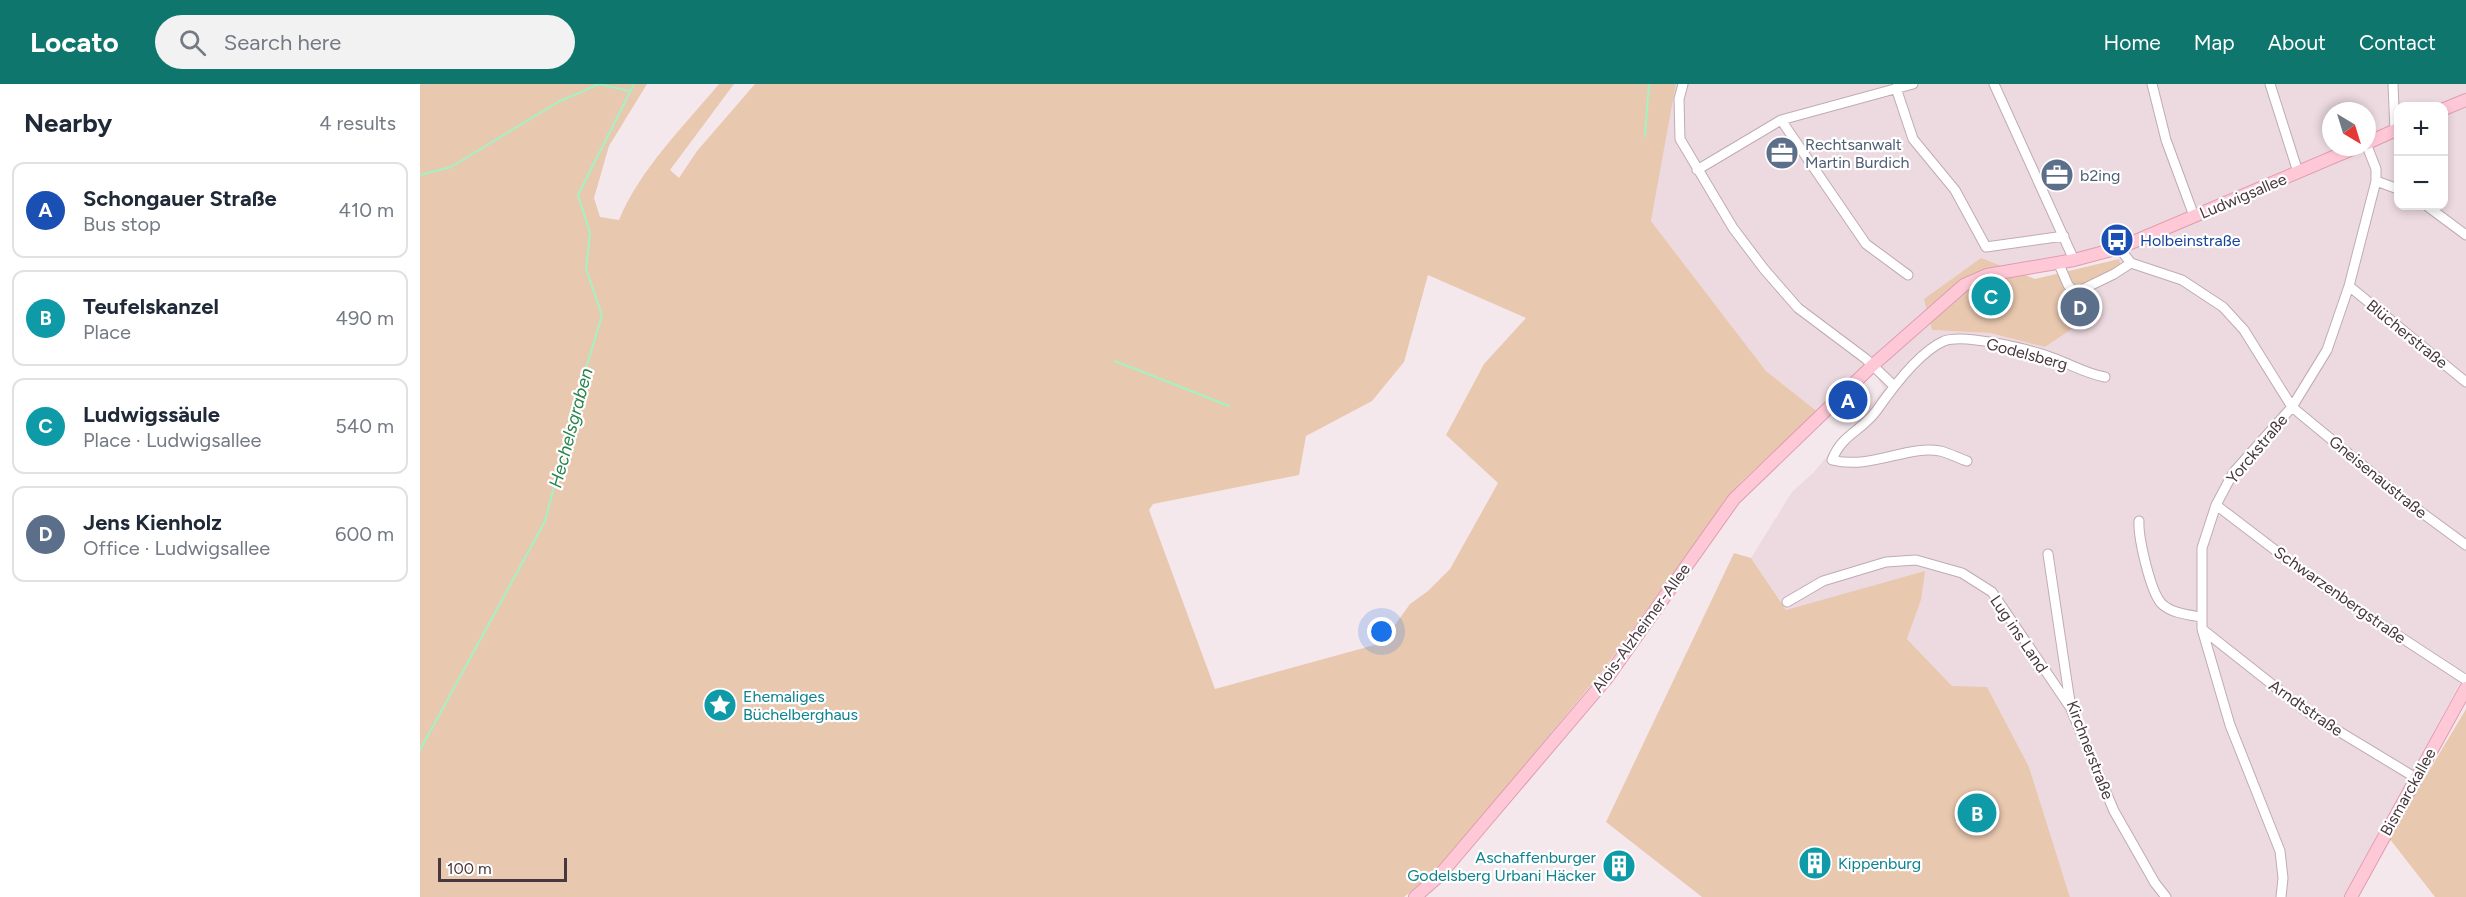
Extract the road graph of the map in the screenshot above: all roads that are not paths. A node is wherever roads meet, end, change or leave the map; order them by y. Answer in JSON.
{"nodes":[{"id":1,"x":1683,"y":84,"type":"edge"},
{"id":2,"x":1913,"y":84,"type":"edge"},
{"id":3,"x":1994,"y":84,"type":"edge"},
{"id":4,"x":2152,"y":84,"type":"edge"},
{"id":5,"x":2270,"y":84,"type":"edge"},
{"id":6,"x":2393,"y":84,"type":"edge"},
{"id":7,"x":1896,"y":88,"type":"junction"},
{"id":8,"x":2466,"y":100,"type":"edge"},
{"id":9,"x":2395,"y":102,"type":"edge"},
{"id":10,"x":2448,"y":107,"type":"edge"},
{"id":11,"x":1781,"y":120,"type":"junction"},
{"id":12,"x":2394,"y":131,"type":"edge"},
{"id":13,"x":2376,"y":140,"type":"edge"},
{"id":14,"x":2336,"y":156,"type":"edge"},
{"id":15,"x":2371,"y":156,"type":"edge"},
{"id":16,"x":1697,"y":170,"type":"junction"},
{"id":17,"x":2298,"y":172,"type":"junction"},
{"id":18,"x":2376,"y":181,"type":"junction"},
{"id":19,"x":2394,"y":188,"type":"edge"},
{"id":20,"x":2432,"y":210,"type":"edge"},
{"id":21,"x":2194,"y":216,"type":"junction"},
{"id":22,"x":2466,"y":235,"type":"edge"},
{"id":23,"x":2064,"y":236,"type":"junction"},
{"id":24,"x":2119,"y":248,"type":"junction"},
{"id":25,"x":2074,"y":260,"type":"junction"},
{"id":26,"x":2058,"y":262,"type":"junction"},
{"id":27,"x":2131,"y":263,"type":"junction"},
{"id":28,"x":1908,"y":275,"type":"dead end"},
{"id":29,"x":2349,"y":286,"type":"junction"},
{"id":30,"x":1874,"y":365,"type":"junction"},
{"id":31,"x":2105,"y":377,"type":"dead end"},
{"id":32,"x":2466,"y":382,"type":"edge"},
{"id":33,"x":1894,"y":386,"type":"junction"},
{"id":34,"x":2292,"y":408,"type":"junction"},
{"id":35,"x":1967,"y":460,"type":"dead end"},
{"id":36,"x":2216,"y":506,"type":"junction"},
{"id":37,"x":2139,"y":520,"type":"dead end"},
{"id":38,"x":2466,"y":544,"type":"edge"},
{"id":39,"x":2048,"y":554,"type":"dead end"},
{"id":40,"x":1787,"y":602,"type":"dead end"},
{"id":41,"x":2201,"y":616,"type":"junction"},
{"id":42,"x":2202,"y":629,"type":"junction"},
{"id":43,"x":2466,"y":680,"type":"edge"},
{"id":44,"x":2466,"y":688,"type":"edge"},
{"id":45,"x":2071,"y":709,"type":"junction"},
{"id":46,"x":2416,"y":778,"type":"junction"},
{"id":47,"x":1415,"y":897,"type":"edge"},
{"id":48,"x":2166,"y":897,"type":"edge"},
{"id":49,"x":2281,"y":897,"type":"edge"},
{"id":50,"x":2351,"y":897,"type":"edge"}],
"edges":[{"from":1,"to":16,"type":"street"},
{"from":2,"to":7,"type":"street"},
{"from":3,"to":23,"type":"street"},
{"from":4,"to":21,"type":"street"},
{"from":5,"to":17,"type":"street"},
{"from":6,"to":9,"type":"street"},
{"from":7,"to":11,"type":"street"},
{"from":7,"to":23,"type":"street"},
{"from":8,"to":10,"type":"street"},
{"from":11,"to":16,"type":"street"},
{"from":11,"to":28,"type":"street"},
{"from":12,"to":13,"type":"street"},
{"from":14,"to":17,"type":"street","name":"Ludwigsallee"},
{"from":15,"to":18,"type":"street","name":"Yorckstraße"},
{"from":16,"to":30,"type":"street"},
{"from":17,"to":21,"type":"street","name":"Ludwigsallee"},
{"from":18,"to":19,"type":"street"},
{"from":18,"to":29,"type":"street","name":"Yorckstraße"},
{"from":20,"to":22,"type":"street"},
{"from":21,"to":24,"type":"street","name":"Ludwigsallee"},
{"from":23,"to":25,"type":"street"},
{"from":24,"to":25,"type":"street","name":"Ludwigsallee"},
{"from":24,"to":27,"type":"street"},
{"from":25,"to":26,"type":"street","name":"Ludwigsallee"},
{"from":26,"to":27,"type":"street"},
{"from":26,"to":30,"type":"street","name":"Ludwigsallee"},
{"from":27,"to":34,"type":"street","name":"Gneisenaustraße"},
{"from":29,"to":32,"type":"street","name":"Blücherstraße"},
{"from":29,"to":34,"type":"street","name":"Yorckstraße"},
{"from":30,"to":33,"type":"street"},
{"from":30,"to":47,"type":"street","name":"Alois-Alzheimer-Allee"},
{"from":31,"to":33,"type":"street","name":"Godelsberg"},
{"from":33,"to":35,"type":"street","name":"Godelsberg"},
{"from":34,"to":36,"type":"street","name":"Yorckstraße"},
{"from":34,"to":38,"type":"street","name":"Gneisenaustraße"},
{"from":36,"to":41,"type":"street","name":"Yorckstraße"},
{"from":36,"to":43,"type":"street","name":"Schwarzenbergstraße"},
{"from":37,"to":41,"type":"street"},
{"from":39,"to":45,"type":"street","name":"Kirchnerstraße"},
{"from":40,"to":45,"type":"street","name":"Lug ins Land"},
{"from":41,"to":42,"type":"street","name":"Yorckstraße"},
{"from":42,"to":46,"type":"street","name":"Arndtstraße"},
{"from":42,"to":49,"type":"street","name":"Yorckstraße"},
{"from":44,"to":46,"type":"street","name":"Bismarckallee"},
{"from":45,"to":48,"type":"street","name":"Kirchnerstraße"},
{"from":46,"to":50,"type":"street","name":"Bismarckallee"}]}
